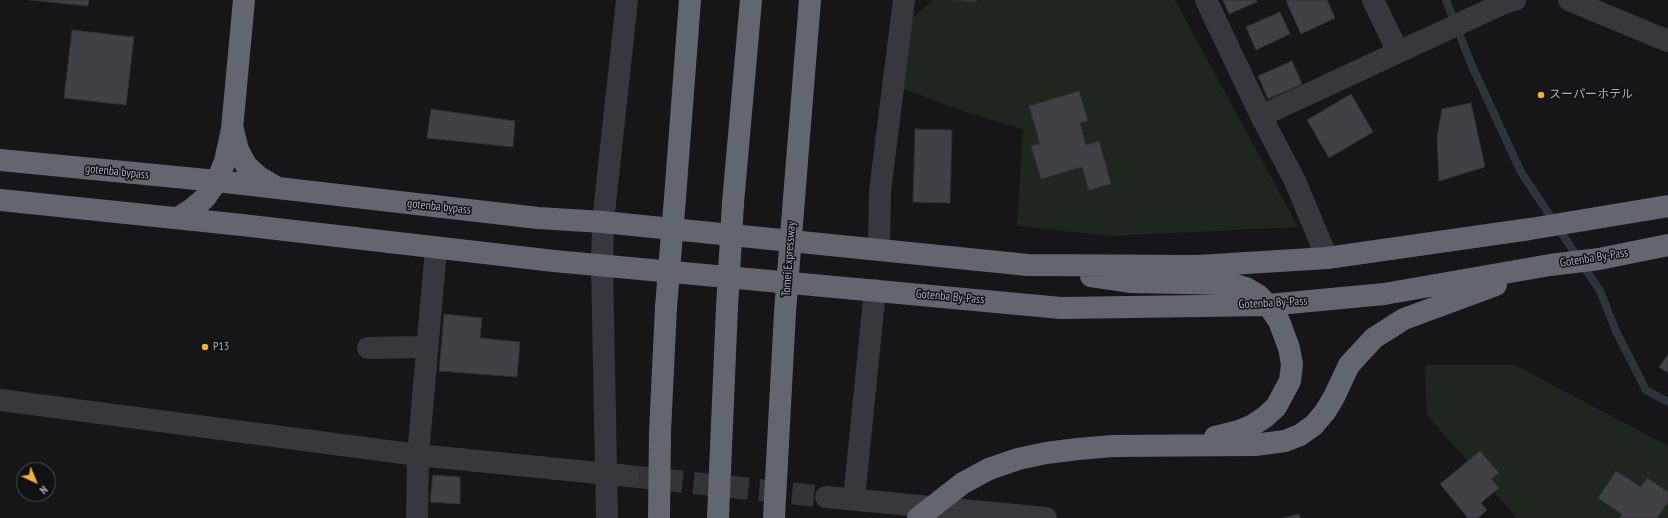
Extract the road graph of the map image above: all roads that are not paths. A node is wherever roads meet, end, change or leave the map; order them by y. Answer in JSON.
{"nodes":[{"id":1,"x":244,"y":0,"type":"edge"},
{"id":2,"x":628,"y":0,"type":"edge"},
{"id":3,"x":690,"y":0,"type":"edge"},
{"id":4,"x":751,"y":0,"type":"edge"},
{"id":5,"x":818,"y":0,"type":"edge"},
{"id":6,"x":904,"y":0,"type":"edge"},
{"id":7,"x":1206,"y":0,"type":"edge"},
{"id":8,"x":1373,"y":0,"type":"edge"},
{"id":9,"x":1515,"y":0,"type":"edge"},
{"id":10,"x":1569,"y":0,"type":"edge"},
{"id":11,"x":809,"y":9,"type":"edge"},
{"id":12,"x":1668,"y":40,"type":"edge"},
{"id":13,"x":1398,"y":52,"type":"junction"},
{"id":14,"x":1261,"y":116,"type":"junction"},
{"id":15,"x":232,"y":129,"type":"junction"},
{"id":16,"x":0,"y":160,"type":"edge"},
{"id":17,"x":217,"y":181,"type":"junction"},
{"id":18,"x":278,"y":189,"type":"junction"},
{"id":19,"x":0,"y":200,"type":"edge"},
{"id":20,"x":1668,"y":206,"type":"edge"},
{"id":21,"x":178,"y":218,"type":"junction"},
{"id":22,"x":603,"y":222,"type":"junction"},
{"id":23,"x":1668,"y":245,"type":"edge"},
{"id":24,"x":436,"y":249,"type":"junction"},
{"id":25,"x":879,"y":249,"type":"junction"},
{"id":26,"x":1327,"y":258,"type":"junction"},
{"id":27,"x":602,"y":264,"type":"junction"},
{"id":28,"x":1028,"y":264,"type":"junction"},
{"id":29,"x":1550,"y":265,"type":"junction"},
{"id":30,"x":875,"y":290,"type":"junction"},
{"id":31,"x":1268,"y":305,"type":"junction"},
{"id":32,"x":427,"y":347,"type":"junction"},
{"id":33,"x":368,"y":348,"type":"dead end"},
{"id":34,"x":0,"y":400,"type":"edge"},
{"id":35,"x":1158,"y":446,"type":"junction"},
{"id":36,"x":418,"y":455,"type":"junction"},
{"id":37,"x":606,"y":474,"type":"junction"},
{"id":38,"x":628,"y":476,"type":"tunnel mouth"},
{"id":39,"x":826,"y":497,"type":"tunnel mouth"},
{"id":40,"x":854,"y":498,"type":"junction"},
{"id":41,"x":417,"y":518,"type":"edge"},
{"id":42,"x":607,"y":518,"type":"edge"},
{"id":43,"x":659,"y":518,"type":"edge"},
{"id":44,"x":718,"y":518,"type":"edge"},
{"id":45,"x":774,"y":518,"type":"edge"},
{"id":46,"x":918,"y":518,"type":"edge"},
{"id":47,"x":1046,"y":518,"type":"edge"}],
"edges":[{"from":1,"to":15,"type":"highway"},
{"from":2,"to":22,"type":"street"},
{"from":3,"to":43,"type":"highway","bridge":true},
{"from":4,"to":44,"type":"highway","bridge":true},
{"from":5,"to":11,"type":"highway"},
{"from":6,"to":25,"type":"street"},
{"from":7,"to":14,"type":"street"},
{"from":8,"to":13,"type":"street"},
{"from":9,"to":13,"type":"street"},
{"from":10,"to":12,"type":"street"},
{"from":11,"to":45,"type":"highway","name":"Tomei Expressway","bridge":true},
{"from":13,"to":14,"type":"street"},
{"from":14,"to":26,"type":"street"},
{"from":15,"to":17,"type":"highway"},
{"from":15,"to":18,"type":"highway"},
{"from":16,"to":17,"type":"highway","name":"gotenba bypass"},
{"from":17,"to":18,"type":"highway","name":"gotenba bypass"},
{"from":17,"to":21,"type":"highway"},
{"from":18,"to":22,"type":"highway","name":"gotenba bypass"},
{"from":19,"to":21,"type":"highway"},
{"from":20,"to":26,"type":"highway"},
{"from":21,"to":24,"type":"highway"},
{"from":22,"to":25,"type":"highway","name":"gotenba bypass"},
{"from":22,"to":27,"type":"street"},
{"from":23,"to":29,"type":"highway","name":"Gotenba By-Pass"},
{"from":24,"to":27,"type":"highway"},
{"from":24,"to":32,"type":"street"},
{"from":25,"to":28,"type":"highway"},
{"from":26,"to":28,"type":"highway"},
{"from":27,"to":30,"type":"highway"},
{"from":27,"to":37,"type":"street"},
{"from":28,"to":31,"type":"highway"},
{"from":29,"to":31,"type":"highway","name":"Gotenba By-Pass"},
{"from":29,"to":35,"type":"highway"},
{"from":30,"to":31,"type":"highway","name":"Gotenba By-Pass"},
{"from":30,"to":40,"type":"street"},
{"from":31,"to":35,"type":"highway"},
{"from":32,"to":33,"type":"street"},
{"from":32,"to":36,"type":"street"},
{"from":34,"to":36,"type":"street"},
{"from":35,"to":46,"type":"highway","bridge":true},
{"from":36,"to":37,"type":"street"},
{"from":36,"to":41,"type":"street"},
{"from":37,"to":38,"type":"street"},
{"from":37,"to":42,"type":"street"},
{"from":39,"to":40,"type":"street"},
{"from":40,"to":47,"type":"street"}]}
